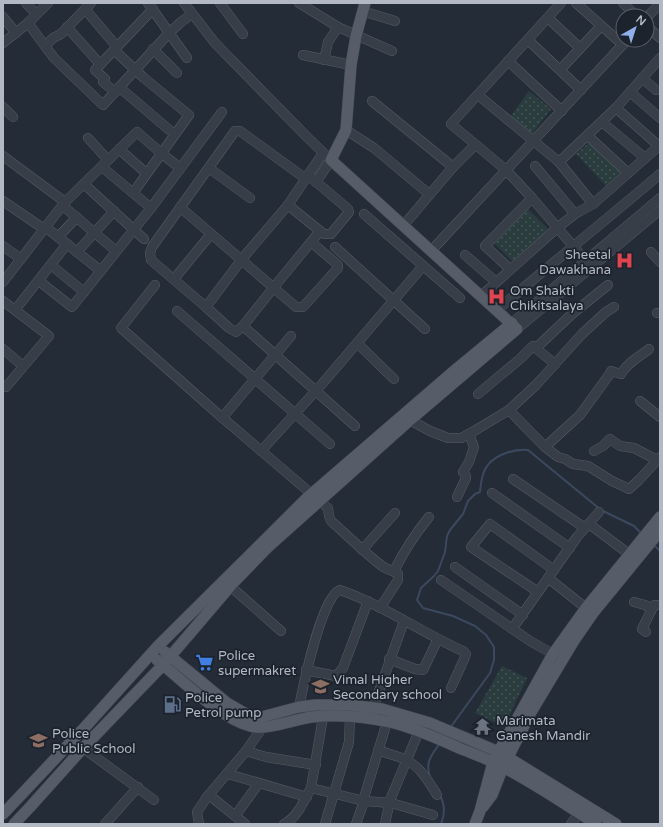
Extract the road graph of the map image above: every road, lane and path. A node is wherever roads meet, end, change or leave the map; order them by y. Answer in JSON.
{"nodes":[{"id":1,"x":26,"y":3,"type":"edge"},
{"id":2,"x":48,"y":3,"type":"edge"},
{"id":3,"x":184,"y":3,"type":"edge"},
{"id":4,"x":232,"y":3,"type":"edge"},
{"id":5,"x":299,"y":3,"type":"edge"},
{"id":6,"x":561,"y":3,"type":"edge"},
{"id":7,"x":576,"y":3,"type":"edge"},
{"id":8,"x":88,"y":6,"type":"edge"},
{"id":9,"x":150,"y":6,"type":"edge"},
{"id":10,"x":222,"y":6,"type":"edge"},
{"id":11,"x":362,"y":6,"type":"edge"},
{"id":12,"x":36,"y":14,"type":"junction"},
{"id":13,"x":192,"y":14,"type":"junction"},
{"id":14,"x":3,"y":17,"type":"edge"},
{"id":15,"x":548,"y":18,"type":"junction"},
{"id":16,"x":395,"y":21,"type":"dead end"},
{"id":17,"x":28,"y":23,"type":"junction"},
{"id":18,"x":601,"y":26,"type":"junction"},
{"id":19,"x":67,"y":27,"type":"junction"},
{"id":20,"x":338,"y":27,"type":"junction"},
{"id":21,"x":16,"y":32,"type":"junction"},
{"id":22,"x":169,"y":33,"type":"junction"},
{"id":23,"x":242,"y":34,"type":"dead end"},
{"id":24,"x":615,"y":35,"type":"edge"},
{"id":25,"x":356,"y":36,"type":"junction"},
{"id":26,"x":528,"y":40,"type":"junction"},
{"id":27,"x":3,"y":43,"type":"edge"},
{"id":28,"x":45,"y":46,"type":"junction"},
{"id":29,"x":580,"y":48,"type":"junction"},
{"id":30,"x":620,"y":48,"type":"edge"},
{"id":31,"x":116,"y":49,"type":"junction"},
{"id":32,"x":153,"y":49,"type":"junction"},
{"id":33,"x":392,"y":51,"type":"dead end"},
{"id":34,"x":303,"y":55,"type":"dead end"},
{"id":35,"x":187,"y":58,"type":"dead end"},
{"id":36,"x":660,"y":58,"type":"edge"},
{"id":37,"x":324,"y":60,"type":"junction"},
{"id":38,"x":508,"y":61,"type":"junction"},
{"id":39,"x":100,"y":64,"type":"junction"},
{"id":40,"x":351,"y":64,"type":"junction"},
{"id":41,"x":135,"y":69,"type":"junction"},
{"id":42,"x":560,"y":70,"type":"junction"},
{"id":43,"x":177,"y":73,"type":"dead end"},
{"id":44,"x":642,"y":78,"type":"junction"},
{"id":45,"x":117,"y":89,"type":"junction"},
{"id":46,"x":581,"y":90,"type":"junction"},
{"id":47,"x":659,"y":90,"type":"edge"},
{"id":48,"x":630,"y":92,"type":"junction"},
{"id":49,"x":478,"y":94,"type":"junction"},
{"id":50,"x":372,"y":101,"type":"dead end"},
{"id":51,"x":3,"y":107,"type":"edge"},
{"id":52,"x":616,"y":108,"type":"junction"},
{"id":53,"x":562,"y":111,"type":"junction"},
{"id":54,"x":222,"y":112,"type":"dead end"},
{"id":55,"x":12,"y":117,"type":"dead end"},
{"id":56,"x":660,"y":118,"type":"edge"},
{"id":57,"x":602,"y":122,"type":"junction"},
{"id":58,"x":346,"y":130,"type":"junction"},
{"id":59,"x":174,"y":134,"type":"junction"},
{"id":60,"x":588,"y":136,"type":"junction"},
{"id":61,"x":88,"y":138,"type":"dead end"},
{"id":62,"x":533,"y":140,"type":"junction"},
{"id":63,"x":474,"y":145,"type":"junction"},
{"id":64,"x":660,"y":145,"type":"edge"},
{"id":65,"x":119,"y":149,"type":"junction"},
{"id":66,"x":161,"y":153,"type":"junction"},
{"id":67,"x":3,"y":156,"type":"edge"},
{"id":68,"x":327,"y":156,"type":"junction"},
{"id":69,"x":645,"y":158,"type":"junction"},
{"id":70,"x":559,"y":162,"type":"junction"},
{"id":71,"x":105,"y":163,"type":"junction"},
{"id":72,"x":535,"y":166,"type":"dead end"},
{"id":73,"x":454,"y":167,"type":"junction"},
{"id":74,"x":180,"y":168,"type":"junction"},
{"id":75,"x":209,"y":168,"type":"junction"},
{"id":76,"x":506,"y":170,"type":"junction"},
{"id":77,"x":146,"y":173,"type":"junction"},
{"id":78,"x":628,"y":173,"type":"junction"},
{"id":79,"x":660,"y":174,"type":"edge"},
{"id":80,"x":307,"y":177,"type":"junction"},
{"id":81,"x":316,"y":182,"type":"junction"},
{"id":82,"x":84,"y":184,"type":"junction"},
{"id":83,"x":133,"y":193,"type":"junction"},
{"id":84,"x":430,"y":194,"type":"junction"},
{"id":85,"x":250,"y":198,"type":"dead end"},
{"id":86,"x":532,"y":198,"type":"junction"},
{"id":87,"x":660,"y":198,"type":"edge"},
{"id":88,"x":3,"y":201,"type":"edge"},
{"id":89,"x":64,"y":204,"type":"junction"},
{"id":90,"x":592,"y":204,"type":"junction"},
{"id":91,"x":288,"y":205,"type":"junction"},
{"id":92,"x":180,"y":207,"type":"junction"},
{"id":93,"x":151,"y":208,"type":"junction"},
{"id":94,"x":114,"y":211,"type":"junction"},
{"id":95,"x":657,"y":212,"type":"edge"},
{"id":96,"x":364,"y":214,"type":"dead end"},
{"id":97,"x":575,"y":214,"type":"junction"},
{"id":98,"x":77,"y":217,"type":"junction"},
{"id":99,"x":660,"y":223,"type":"edge"},
{"id":100,"x":403,"y":226,"type":"junction"},
{"id":101,"x":134,"y":228,"type":"junction"},
{"id":102,"x":557,"y":228,"type":"junction"},
{"id":103,"x":44,"y":229,"type":"junction"},
{"id":104,"x":320,"y":231,"type":"junction"},
{"id":105,"x":95,"y":233,"type":"junction"},
{"id":106,"x":212,"y":234,"type":"junction"},
{"id":107,"x":58,"y":237,"type":"junction"},
{"id":108,"x":144,"y":239,"type":"dead end"},
{"id":109,"x":616,"y":241,"type":"junction"},
{"id":110,"x":311,"y":242,"type":"junction"},
{"id":111,"x":67,"y":244,"type":"junction"},
{"id":112,"x":3,"y":246,"type":"edge"},
{"id":113,"x":573,"y":246,"type":"junction"},
{"id":114,"x":335,"y":247,"type":"dead end"},
{"id":115,"x":116,"y":251,"type":"junction"},
{"id":116,"x":431,"y":251,"type":"junction"},
{"id":117,"x":77,"y":252,"type":"junction"},
{"id":118,"x":651,"y":252,"type":"dead end"},
{"id":119,"x":465,"y":255,"type":"dead end"},
{"id":120,"x":21,"y":259,"type":"junction"},
{"id":121,"x":242,"y":260,"type":"junction"},
{"id":122,"x":660,"y":262,"type":"edge"},
{"id":123,"x":588,"y":263,"type":"junction"},
{"id":124,"x":51,"y":265,"type":"junction"},
{"id":125,"x":423,"y":266,"type":"junction"},
{"id":126,"x":510,"y":269,"type":"junction"},
{"id":127,"x":101,"y":271,"type":"junction"},
{"id":128,"x":174,"y":279,"type":"junction"},
{"id":129,"x":39,"y":281,"type":"junction"},
{"id":130,"x":3,"y":282,"type":"edge"},
{"id":131,"x":496,"y":282,"type":"junction"},
{"id":132,"x":155,"y":285,"type":"dead end"},
{"id":133,"x":608,"y":285,"type":"dead end"},
{"id":134,"x":274,"y":287,"type":"junction"},
{"id":135,"x":84,"y":292,"type":"junction"},
{"id":136,"x":481,"y":296,"type":"junction"},
{"id":137,"x":460,"y":298,"type":"dead end"},
{"id":138,"x":394,"y":300,"type":"junction"},
{"id":139,"x":3,"y":301,"type":"edge"},
{"id":140,"x":206,"y":307,"type":"junction"},
{"id":141,"x":614,"y":307,"type":"dead end"},
{"id":142,"x":15,"y":310,"type":"junction"},
{"id":143,"x":497,"y":310,"type":"junction"},
{"id":144,"x":177,"y":311,"type":"dead end"},
{"id":145,"x":243,"y":326,"type":"junction"},
{"id":146,"x":514,"y":326,"type":"junction"},
{"id":147,"x":426,"y":329,"type":"dead end"},
{"id":148,"x":291,"y":336,"type":"dead end"},
{"id":149,"x":357,"y":343,"type":"junction"},
{"id":150,"x":536,"y":348,"type":"junction"},
{"id":151,"x":3,"y":349,"type":"edge"},
{"id":152,"x":649,"y":349,"type":"dead end"},
{"id":153,"x":275,"y":354,"type":"junction"},
{"id":154,"x":555,"y":364,"type":"junction"},
{"id":155,"x":23,"y":366,"type":"junction"},
{"id":156,"x":254,"y":378,"type":"junction"},
{"id":157,"x":394,"y":379,"type":"dead end"},
{"id":158,"x":6,"y":387,"type":"dead end"},
{"id":159,"x":316,"y":391,"type":"junction"},
{"id":160,"x":478,"y":394,"type":"dead end"},
{"id":161,"x":640,"y":400,"type":"dead end"},
{"id":162,"x":509,"y":410,"type":"junction"},
{"id":163,"x":295,"y":414,"type":"junction"},
{"id":164,"x":407,"y":417,"type":"junction"},
{"id":165,"x":660,"y":417,"type":"edge"},
{"id":166,"x":222,"y":418,"type":"junction"},
{"id":167,"x":355,"y":426,"type":"dead end"},
{"id":168,"x":469,"y":434,"type":"junction"},
{"id":169,"x":330,"y":444,"type":"dead end"},
{"id":170,"x":545,"y":447,"type":"junction"},
{"id":171,"x":261,"y":451,"type":"junction"},
{"id":172,"x":594,"y":451,"type":"dead end"},
{"id":173,"x":659,"y":458,"type":"edge"},
{"id":174,"x":513,"y":479,"type":"dead end"},
{"id":175,"x":492,"y":493,"type":"dead end"},
{"id":176,"x":316,"y":497,"type":"junction"},
{"id":177,"x":458,"y":497,"type":"dead end"},
{"id":178,"x":599,"y":512,"type":"dead end"},
{"id":179,"x":395,"y":513,"type":"dead end"},
{"id":180,"x":429,"y":517,"type":"dead end"},
{"id":181,"x":658,"y":524,"type":"edge"},
{"id":182,"x":587,"y":526,"type":"junction"},
{"id":183,"x":642,"y":544,"type":"junction"},
{"id":184,"x":570,"y":548,"type":"junction"},
{"id":185,"x":362,"y":550,"type":"junction"},
{"id":186,"x":629,"y":554,"type":"junction"},
{"id":187,"x":456,"y":567,"type":"dead end"},
{"id":188,"x":394,"y":571,"type":"junction"},
{"id":189,"x":551,"y":574,"type":"junction"},
{"id":190,"x":441,"y":580,"type":"dead end"},
{"id":191,"x":230,"y":586,"type":"junction"},
{"id":192,"x":538,"y":592,"type":"junction"},
{"id":193,"x":368,"y":601,"type":"junction"},
{"id":194,"x":634,"y":602,"type":"dead end"},
{"id":195,"x":660,"y":605,"type":"edge"},
{"id":196,"x":380,"y":608,"type":"junction"},
{"id":197,"x":586,"y":608,"type":"junction"},
{"id":198,"x":651,"y":609,"type":"junction"},
{"id":199,"x":522,"y":615,"type":"junction"},
{"id":200,"x":404,"y":621,"type":"junction"},
{"id":201,"x":512,"y":629,"type":"junction"},
{"id":202,"x":281,"y":631,"type":"dead end"},
{"id":203,"x":646,"y":632,"type":"dead end"},
{"id":204,"x":438,"y":640,"type":"junction"},
{"id":205,"x":158,"y":646,"type":"junction"},
{"id":206,"x":553,"y":654,"type":"junction"},
{"id":207,"x":151,"y":655,"type":"junction"},
{"id":208,"x":389,"y":659,"type":"junction"},
{"id":209,"x":166,"y":661,"type":"junction"},
{"id":210,"x":306,"y":670,"type":"junction"},
{"id":211,"x":451,"y":688,"type":"dead end"},
{"id":212,"x":299,"y":707,"type":"junction"},
{"id":213,"x":373,"y":708,"type":"junction"},
{"id":214,"x":323,"y":716,"type":"junction"},
{"id":215,"x":350,"y":717,"type":"junction"},
{"id":216,"x":387,"y":722,"type":"junction"},
{"id":217,"x":262,"y":728,"type":"junction"},
{"id":218,"x":419,"y":731,"type":"junction"},
{"id":219,"x":442,"y":734,"type":"junction"},
{"id":220,"x":83,"y":748,"type":"junction"},
{"id":221,"x":378,"y":750,"type":"junction"},
{"id":222,"x":246,"y":751,"type":"junction"},
{"id":223,"x":496,"y":757,"type":"junction"},
{"id":224,"x":408,"y":761,"type":"junction"},
{"id":225,"x":506,"y":762,"type":"junction"},
{"id":226,"x":316,"y":765,"type":"junction"},
{"id":227,"x":228,"y":774,"type":"junction"},
{"id":228,"x":259,"y":783,"type":"junction"},
{"id":229,"x":138,"y":787,"type":"junction"},
{"id":230,"x":311,"y":788,"type":"junction"},
{"id":231,"x":334,"y":793,"type":"junction"},
{"id":232,"x":209,"y":794,"type":"junction"},
{"id":233,"x":437,"y":795,"type":"dead end"},
{"id":234,"x":307,"y":798,"type":"junction"},
{"id":235,"x":154,"y":800,"type":"dead end"},
{"id":236,"x":364,"y":801,"type":"junction"},
{"id":237,"x":391,"y":803,"type":"junction"},
{"id":238,"x":480,"y":811,"type":"junction"},
{"id":239,"x":3,"y":814,"type":"edge"},
{"id":240,"x":579,"y":814,"type":"junction"},
{"id":241,"x":433,"y":815,"type":"dead end"},
{"id":242,"x":235,"y":816,"type":"junction"},
{"id":243,"x":110,"y":822,"type":"edge"},
{"id":244,"x":14,"y":824,"type":"edge"},
{"id":245,"x":199,"y":824,"type":"edge"},
{"id":246,"x":245,"y":824,"type":"edge"},
{"id":247,"x":284,"y":824,"type":"edge"},
{"id":248,"x":325,"y":824,"type":"edge"},
{"id":249,"x":356,"y":824,"type":"edge"},
{"id":250,"x":384,"y":824,"type":"edge"},
{"id":251,"x":475,"y":824,"type":"edge"},
{"id":252,"x":571,"y":824,"type":"edge"},
{"id":253,"x":596,"y":824,"type":"edge"},
{"id":254,"x":616,"y":824,"type":"edge"}],
"edges":[{"from":1,"to":12,"type":"street"},
{"from":2,"to":12,"type":"street"},
{"from":3,"to":13,"type":"street"},
{"from":4,"to":10,"type":"street"},
{"from":5,"to":20,"type":"street"},
{"from":6,"to":15,"type":"street"},
{"from":7,"to":18,"type":"street"},
{"from":8,"to":19,"type":"street"},
{"from":8,"to":31,"type":"street"},
{"from":9,"to":22,"type":"street"},
{"from":9,"to":31,"type":"street"},
{"from":10,"to":23,"type":"street"},
{"from":11,"to":16,"type":"street"},
{"from":11,"to":25,"type":"main road"},
{"from":12,"to":17,"type":"street"},
{"from":13,"to":22,"type":"street"},
{"from":13,"to":68,"type":"street"},
{"from":14,"to":21,"type":"street"},
{"from":15,"to":26,"type":"street"},
{"from":15,"to":29,"type":"street"},
{"from":17,"to":21,"type":"street"},
{"from":17,"to":28,"type":"street"},
{"from":18,"to":24,"type":"street"},
{"from":18,"to":29,"type":"street"},
{"from":19,"to":28,"type":"street"},
{"from":19,"to":39,"type":"street"},
{"from":20,"to":25,"type":"street"},
{"from":20,"to":37,"type":"street"},
{"from":21,"to":27,"type":"street"},
{"from":22,"to":32,"type":"street"},
{"from":22,"to":35,"type":"street"},
{"from":25,"to":33,"type":"street"},
{"from":25,"to":40,"type":"main road"},
{"from":26,"to":38,"type":"street"},
{"from":26,"to":42,"type":"street"},
{"from":28,"to":45,"type":"street"},
{"from":29,"to":42,"type":"street"},
{"from":30,"to":46,"type":"street"},
{"from":31,"to":39,"type":"street"},
{"from":31,"to":41,"type":"street"},
{"from":32,"to":41,"type":"street"},
{"from":32,"to":43,"type":"street"},
{"from":34,"to":37,"type":"street"},
{"from":36,"to":44,"type":"street"},
{"from":37,"to":40,"type":"street"},
{"from":38,"to":49,"type":"street"},
{"from":38,"to":53,"type":"street"},
{"from":39,"to":45,"type":"street"},
{"from":40,"to":58,"type":"main road"},
{"from":41,"to":45,"type":"street"},
{"from":41,"to":59,"type":"street"},
{"from":42,"to":46,"type":"street"},
{"from":44,"to":47,"type":"street"},
{"from":44,"to":48,"type":"street"},
{"from":45,"to":59,"type":"street"},
{"from":46,"to":53,"type":"street"},
{"from":48,"to":52,"type":"street"},
{"from":48,"to":56,"type":"street"},
{"from":49,"to":62,"type":"street"},
{"from":49,"to":63,"type":"street"},
{"from":50,"to":73,"type":"street"},
{"from":51,"to":55,"type":"street"},
{"from":52,"to":57,"type":"street"},
{"from":52,"to":64,"type":"street"},
{"from":53,"to":62,"type":"street"},
{"from":54,"to":74,"type":"street"},
{"from":57,"to":60,"type":"street"},
{"from":57,"to":69,"type":"street"},
{"from":58,"to":68,"type":"main road"},
{"from":58,"to":84,"type":"street"},
{"from":59,"to":66,"type":"street"},
{"from":60,"to":70,"type":"street"},
{"from":60,"to":78,"type":"street"},
{"from":61,"to":71,"type":"street"},
{"from":62,"to":70,"type":"street"},
{"from":62,"to":76,"type":"street"},
{"from":63,"to":73,"type":"street"},
{"from":63,"to":76,"type":"street"},
{"from":64,"to":69,"type":"street"},
{"from":65,"to":66,"type":"street"},
{"from":65,"to":71,"type":"street"},
{"from":65,"to":77,"type":"street"},
{"from":66,"to":74,"type":"street"},
{"from":66,"to":77,"type":"street"},
{"from":67,"to":89,"type":"street"},
{"from":68,"to":80,"type":"street"},
{"from":68,"to":81,"type":"street"},
{"from":68,"to":100,"type":"main road"},
{"from":69,"to":78,"type":"street"},
{"from":70,"to":90,"type":"street"},
{"from":71,"to":82,"type":"street"},
{"from":71,"to":83,"type":"street"},
{"from":72,"to":97,"type":"street"},
{"from":73,"to":84,"type":"street"},
{"from":74,"to":93,"type":"street"},
{"from":75,"to":80,"type":"street"},
{"from":75,"to":85,"type":"street"},
{"from":75,"to":92,"type":"street"},
{"from":76,"to":86,"type":"street"},
{"from":76,"to":116,"type":"street"},
{"from":77,"to":83,"type":"street"},
{"from":78,"to":90,"type":"street"},
{"from":79,"to":113,"type":"street"},
{"from":80,"to":81,"type":"street"},
{"from":80,"to":91,"type":"street"},
{"from":81,"to":104,"type":"street"},
{"from":82,"to":89,"type":"street"},
{"from":82,"to":94,"type":"street"},
{"from":83,"to":93,"type":"street"},
{"from":84,"to":100,"type":"street"},
{"from":86,"to":102,"type":"street"},
{"from":86,"to":126,"type":"street"},
{"from":87,"to":109,"type":"street"},
{"from":88,"to":103,"type":"street"},
{"from":89,"to":98,"type":"street"},
{"from":89,"to":103,"type":"street"},
{"from":90,"to":97,"type":"street"},
{"from":91,"to":104,"type":"street"},
{"from":91,"to":121,"type":"street"},
{"from":92,"to":106,"type":"street"},
{"from":92,"to":128,"type":"street"},
{"from":93,"to":101,"type":"street"},
{"from":94,"to":101,"type":"street"},
{"from":94,"to":105,"type":"street"},
{"from":95,"to":99,"type":"street"},
{"from":95,"to":109,"type":"street"},
{"from":96,"to":125,"type":"street"},
{"from":97,"to":102,"type":"street"},
{"from":98,"to":105,"type":"street"},
{"from":98,"to":107,"type":"street"},
{"from":100,"to":116,"type":"main road"},
{"from":101,"to":108,"type":"street"},
{"from":101,"to":115,"type":"street"},
{"from":102,"to":113,"type":"street"},
{"from":102,"to":126,"type":"street"},
{"from":103,"to":107,"type":"street"},
{"from":103,"to":120,"type":"street"},
{"from":104,"to":110,"type":"street"},
{"from":105,"to":115,"type":"street"},
{"from":105,"to":117,"type":"street"},
{"from":106,"to":121,"type":"street"},
{"from":106,"to":128,"type":"street"},
{"from":107,"to":111,"type":"street"},
{"from":109,"to":123,"type":"street"},
{"from":110,"to":134,"type":"street"},
{"from":110,"to":134,"type":"street"},
{"from":111,"to":117,"type":"street"},
{"from":111,"to":124,"type":"street"},
{"from":112,"to":120,"type":"street"},
{"from":113,"to":123,"type":"street"},
{"from":113,"to":143,"type":"street"},
{"from":114,"to":138,"type":"street"},
{"from":115,"to":127,"type":"street"},
{"from":116,"to":136,"type":"main road"},
{"from":117,"to":127,"type":"street"},
{"from":118,"to":122,"type":"street"},
{"from":119,"to":131,"type":"street"},
{"from":120,"to":130,"type":"street"},
{"from":121,"to":134,"type":"street"},
{"from":121,"to":140,"type":"street"},
{"from":123,"to":146,"type":"street"},
{"from":124,"to":129,"type":"street"},
{"from":124,"to":135,"type":"street"},
{"from":125,"to":137,"type":"street"},
{"from":125,"to":138,"type":"street"},
{"from":126,"to":131,"type":"street"},
{"from":127,"to":135,"type":"street"},
{"from":128,"to":140,"type":"street"},
{"from":129,"to":135,"type":"street"},
{"from":129,"to":142,"type":"street"},
{"from":131,"to":136,"type":"street"},
{"from":132,"to":166,"type":"street"},
{"from":133,"to":150,"type":"street"},
{"from":134,"to":145,"type":"street"},
{"from":136,"to":143,"type":"main road"},
{"from":138,"to":147,"type":"street"},
{"from":138,"to":149,"type":"street"},
{"from":139,"to":142,"type":"street"},
{"from":140,"to":145,"type":"street"},
{"from":141,"to":154,"type":"street"},
{"from":142,"to":155,"type":"street"},
{"from":143,"to":146,"type":"main road"},
{"from":144,"to":156,"type":"street"},
{"from":145,"to":153,"type":"street"},
{"from":146,"to":164,"type":"main road"},
{"from":148,"to":153,"type":"street"},
{"from":149,"to":157,"type":"street"},
{"from":149,"to":159,"type":"street"},
{"from":150,"to":154,"type":"street"},
{"from":150,"to":160,"type":"street"},
{"from":151,"to":155,"type":"street"},
{"from":152,"to":170,"type":"street"},
{"from":153,"to":156,"type":"street"},
{"from":153,"to":159,"type":"street"},
{"from":154,"to":162,"type":"street"},
{"from":155,"to":158,"type":"street"},
{"from":156,"to":163,"type":"street"},
{"from":156,"to":166,"type":"street"},
{"from":159,"to":163,"type":"street"},
{"from":159,"to":167,"type":"street"},
{"from":161,"to":165,"type":"street"},
{"from":162,"to":168,"type":"street"},
{"from":162,"to":170,"type":"street"},
{"from":163,"to":169,"type":"street"},
{"from":163,"to":171,"type":"street"},
{"from":164,"to":168,"type":"street"},
{"from":164,"to":176,"type":"main road"},
{"from":166,"to":171,"type":"street"},
{"from":168,"to":177,"type":"street"},
{"from":170,"to":173,"type":"street"},
{"from":171,"to":176,"type":"street"},
{"from":172,"to":173,"type":"street"},
{"from":174,"to":182,"type":"street"},
{"from":175,"to":184,"type":"street"},
{"from":176,"to":185,"type":"street"},
{"from":176,"to":191,"type":"main road"},
{"from":176,"to":205,"type":"main road"},
{"from":178,"to":182,"type":"street"},
{"from":179,"to":185,"type":"street"},
{"from":180,"to":188,"type":"street"},
{"from":181,"to":183,"type":"main road"},
{"from":182,"to":184,"type":"street"},
{"from":182,"to":186,"type":"street"},
{"from":183,"to":186,"type":"main road"},
{"from":183,"to":225,"type":"main road"},
{"from":184,"to":189,"type":"street"},
{"from":185,"to":188,"type":"street"},
{"from":186,"to":197,"type":"main road"},
{"from":187,"to":199,"type":"street"},
{"from":188,"to":196,"type":"street"},
{"from":189,"to":192,"type":"street"},
{"from":189,"to":192,"type":"street"},
{"from":189,"to":197,"type":"street"},
{"from":190,"to":201,"type":"street"},
{"from":191,"to":202,"type":"street"},
{"from":191,"to":209,"type":"main road"},
{"from":192,"to":199,"type":"street"},
{"from":193,"to":196,"type":"street"},
{"from":193,"to":210,"type":"street"},
{"from":193,"to":210,"type":"street"},
{"from":194,"to":198,"type":"street"},
{"from":195,"to":198,"type":"street"},
{"from":196,"to":200,"type":"street"},
{"from":197,"to":206,"type":"main road"},
{"from":198,"to":203,"type":"street"},
{"from":199,"to":201,"type":"street"},
{"from":200,"to":204,"type":"street"},
{"from":200,"to":208,"type":"street"},
{"from":201,"to":206,"type":"street"},
{"from":204,"to":208,"type":"street"},
{"from":204,"to":211,"type":"street"},
{"from":205,"to":207,"type":"main road"},
{"from":205,"to":209,"type":"main road"},
{"from":206,"to":223,"type":"main road"},
{"from":207,"to":209,"type":"main road"},
{"from":207,"to":239,"type":"main road"},
{"from":208,"to":213,"type":"street"},
{"from":209,"to":212,"type":"main road"},
{"from":209,"to":217,"type":"main road"},
{"from":209,"to":220,"type":"main road"},
{"from":210,"to":212,"type":"street"},
{"from":212,"to":213,"type":"main road"},
{"from":213,"to":219,"type":"main road"},
{"from":214,"to":215,"type":"main road"},
{"from":214,"to":217,"type":"main road"},
{"from":214,"to":226,"type":"street"},
{"from":215,"to":216,"type":"main road"},
{"from":215,"to":231,"type":"street"},
{"from":216,"to":218,"type":"main road"},
{"from":216,"to":221,"type":"street"},
{"from":217,"to":222,"type":"street"},
{"from":218,"to":219,"type":"main road"},
{"from":218,"to":224,"type":"street"},
{"from":219,"to":223,"type":"main road"},
{"from":220,"to":229,"type":"street"},
{"from":220,"to":244,"type":"main road"},
{"from":221,"to":224,"type":"street"},
{"from":221,"to":236,"type":"street"},
{"from":222,"to":226,"type":"street"},
{"from":222,"to":227,"type":"street"},
{"from":223,"to":225,"type":"main road"},
{"from":223,"to":238,"type":"main road"},
{"from":224,"to":233,"type":"street"},
{"from":224,"to":237,"type":"street"},
{"from":225,"to":238,"type":"main road"},
{"from":225,"to":240,"type":"main road"},
{"from":225,"to":254,"type":"main road"},
{"from":226,"to":230,"type":"street"},
{"from":227,"to":228,"type":"street"},
{"from":227,"to":232,"type":"street"},
{"from":228,"to":234,"type":"street"},
{"from":228,"to":242,"type":"street"},
{"from":229,"to":235,"type":"street"},
{"from":229,"to":243,"type":"street"},
{"from":230,"to":231,"type":"street"},
{"from":230,"to":234,"type":"street"},
{"from":231,"to":236,"type":"street"},
{"from":231,"to":248,"type":"street"},
{"from":232,"to":242,"type":"street"},
{"from":232,"to":245,"type":"street"},
{"from":234,"to":247,"type":"street"},
{"from":236,"to":237,"type":"street"},
{"from":236,"to":249,"type":"street"},
{"from":237,"to":241,"type":"street"},
{"from":237,"to":250,"type":"street"},
{"from":238,"to":251,"type":"main road"},
{"from":240,"to":252,"type":"street"},
{"from":240,"to":253,"type":"main road"},
{"from":242,"to":246,"type":"street"}]}
